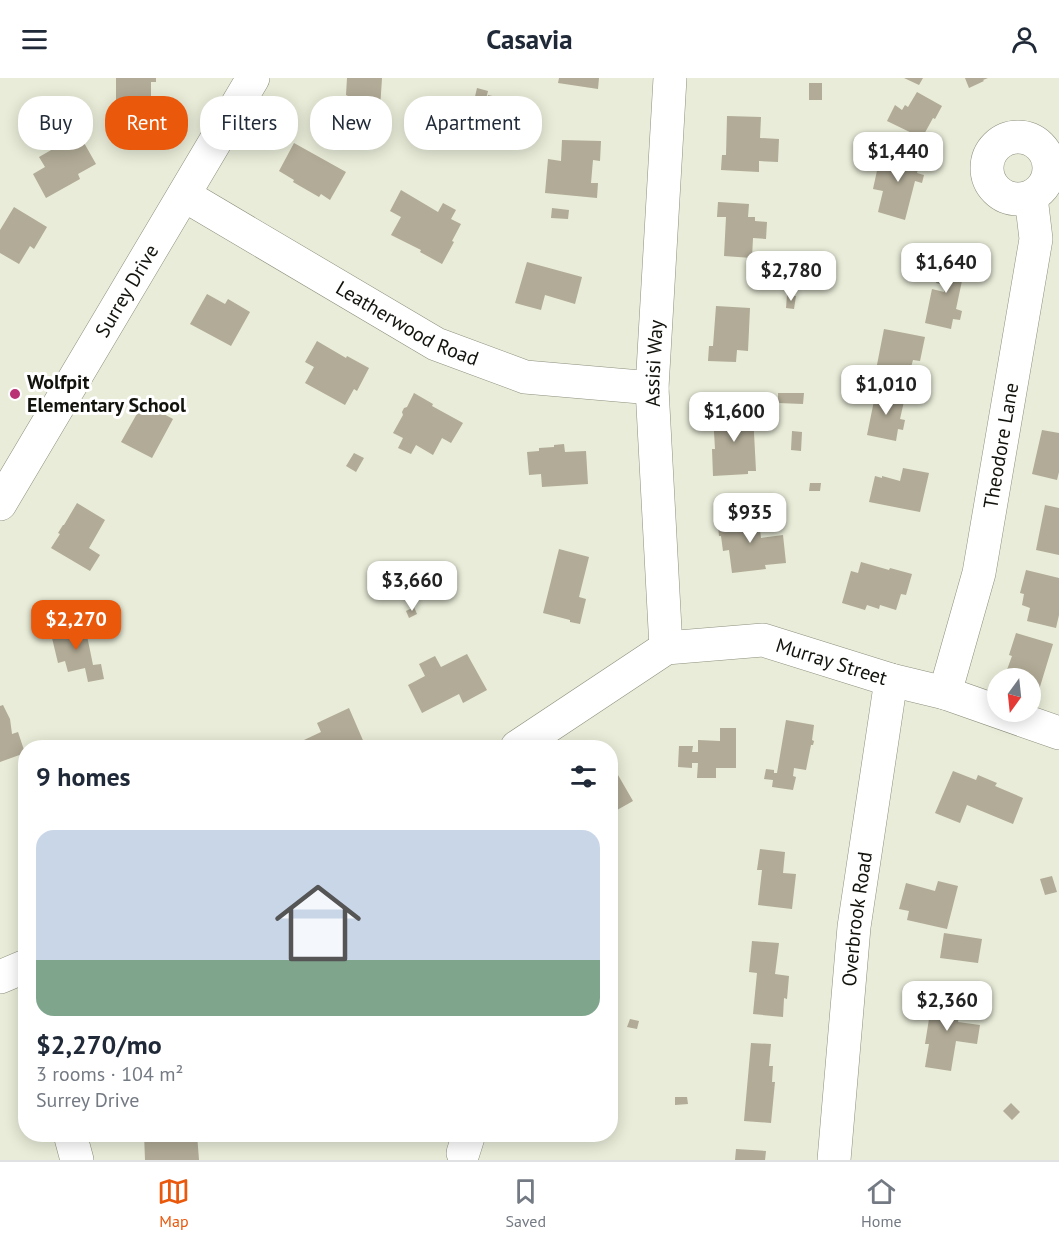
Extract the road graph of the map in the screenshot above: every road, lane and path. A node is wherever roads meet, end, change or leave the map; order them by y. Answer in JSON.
{"nodes":[{"id":1,"x":254,"y":78,"type":"edge"},
{"id":2,"x":670,"y":78,"type":"edge"},
{"id":3,"x":184,"y":195,"type":"junction"},
{"id":4,"x":1031,"y":197,"type":"dead end"},
{"id":5,"x":652,"y":388,"type":"junction"},
{"id":6,"x":0,"y":504,"type":"edge"},
{"id":7,"x":666,"y":648,"type":"junction"},
{"id":8,"x":891,"y":680,"type":"junction"},
{"id":9,"x":945,"y":693,"type":"junction"},
{"id":10,"x":1059,"y":734,"type":"edge"},
{"id":11,"x":528,"y":740,"type":"edge"},
{"id":12,"x":72,"y":1142,"type":"edge"},
{"id":13,"x":77,"y":1160,"type":"edge"},
{"id":14,"x":834,"y":1160,"type":"edge"}],
"edges":[{"from":1,"to":3,"type":"street","name":"Surrey Drive"},
{"from":2,"to":5,"type":"street","name":"Assisi Way"},
{"from":3,"to":5,"type":"street","name":"Leatherwood Road"},
{"from":3,"to":6,"type":"street","name":"Surrey Drive"},
{"from":4,"to":9,"type":"street","name":"Theodore Lane"},
{"from":5,"to":7,"type":"street","name":"Assisi Way"},
{"from":7,"to":8,"type":"street","name":"Murray Street"},
{"from":7,"to":11,"type":"street","name":"Murray Street"},
{"from":8,"to":9,"type":"street","name":"Murray Street"},
{"from":8,"to":14,"type":"street","name":"Overbrook Road"},
{"from":9,"to":10,"type":"street","name":"Murray Street"},
{"from":12,"to":13,"type":"street"}]}
